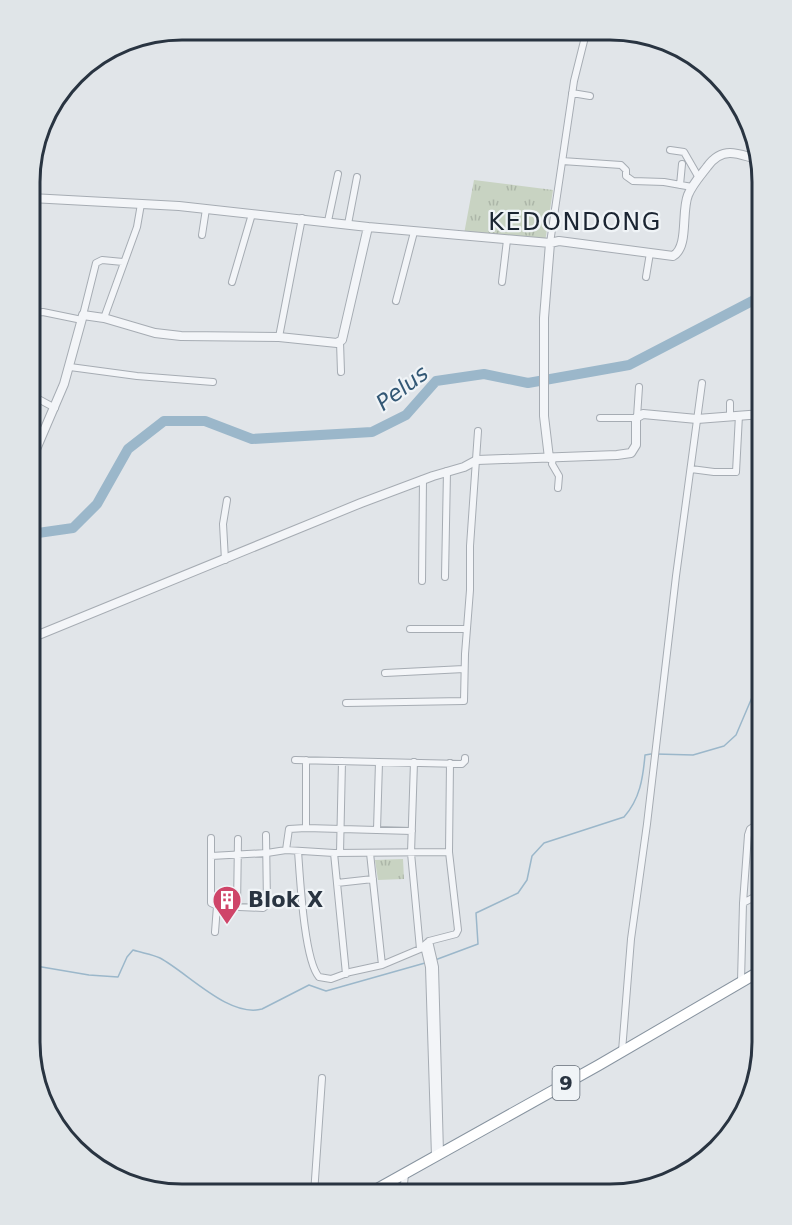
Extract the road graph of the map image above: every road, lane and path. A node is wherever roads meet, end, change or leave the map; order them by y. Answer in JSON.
{"nodes":[{"id":1,"x":584,"y":40,"type":"edge"},
{"id":2,"x":572,"y":93,"type":"junction"},
{"id":3,"x":590,"y":96,"type":"dead end"},
{"id":4,"x":670,"y":150,"type":"dead end"},
{"id":5,"x":749,"y":155,"type":"edge"},
{"id":6,"x":562,"y":161,"type":"junction"},
{"id":7,"x":682,"y":164,"type":"dead end"},
{"id":8,"x":338,"y":174,"type":"dead end"},
{"id":9,"x":357,"y":177,"type":"dead end"},
{"id":10,"x":699,"y":178,"type":"junction"},
{"id":11,"x":680,"y":185,"type":"junction"},
{"id":12,"x":692,"y":188,"type":"junction"},
{"id":13,"x":40,"y":198,"type":"edge"},
{"id":14,"x":141,"y":204,"type":"junction"},
{"id":15,"x":206,"y":209,"type":"junction"},
{"id":16,"x":252,"y":214,"type":"junction"},
{"id":17,"x":302,"y":218,"type":"junction"},
{"id":18,"x":328,"y":221,"type":"junction"},
{"id":19,"x":348,"y":224,"type":"junction"},
{"id":20,"x":368,"y":227,"type":"junction"},
{"id":21,"x":414,"y":232,"type":"junction"},
{"id":22,"x":202,"y":235,"type":"dead end"},
{"id":23,"x":507,"y":240,"type":"junction"},
{"id":24,"x":550,"y":243,"type":"junction"},
{"id":25,"x":650,"y":253,"type":"junction"},
{"id":26,"x":123,"y":262,"type":"junction"},
{"id":27,"x":646,"y":277,"type":"dead end"},
{"id":28,"x":232,"y":282,"type":"dead end"},
{"id":29,"x":502,"y":282,"type":"dead end"},
{"id":30,"x":396,"y":301,"type":"dead end"},
{"id":31,"x":40,"y":312,"type":"edge"},
{"id":32,"x":82,"y":317,"type":"junction"},
{"id":33,"x":104,"y":318,"type":"junction"},
{"id":34,"x":279,"y":337,"type":"junction"},
{"id":35,"x":340,"y":342,"type":"junction"},
{"id":36,"x":70,"y":367,"type":"junction"},
{"id":37,"x":341,"y":372,"type":"dead end"},
{"id":38,"x":213,"y":382,"type":"dead end"},
{"id":39,"x":702,"y":383,"type":"dead end"},
{"id":40,"x":639,"y":387,"type":"dead end"},
{"id":41,"x":40,"y":400,"type":"edge"},
{"id":42,"x":730,"y":403,"type":"dead end"},
{"id":43,"x":55,"y":408,"type":"junction"},
{"id":44,"x":752,"y":414,"type":"edge"},
{"id":45,"x":739,"y":415,"type":"junction"},
{"id":46,"x":729,"y":416,"type":"junction"},
{"id":47,"x":600,"y":418,"type":"dead end"},
{"id":48,"x":637,"y":418,"type":"junction"},
{"id":49,"x":697,"y":419,"type":"junction"},
{"id":50,"x":478,"y":431,"type":"dead end"},
{"id":51,"x":40,"y":441,"type":"edge"},
{"id":52,"x":551,"y":458,"type":"junction"},
{"id":53,"x":477,"y":460,"type":"junction"},
{"id":54,"x":691,"y":469,"type":"junction"},
{"id":55,"x":447,"y":471,"type":"junction"},
{"id":56,"x":423,"y":479,"type":"junction"},
{"id":57,"x":558,"y":489,"type":"dead end"},
{"id":58,"x":227,"y":500,"type":"dead end"},
{"id":59,"x":225,"y":560,"type":"junction"},
{"id":60,"x":445,"y":577,"type":"dead end"},
{"id":61,"x":422,"y":581,"type":"dead end"},
{"id":62,"x":410,"y":629,"type":"dead end"},
{"id":63,"x":467,"y":629,"type":"junction"},
{"id":64,"x":40,"y":634,"type":"edge"},
{"id":65,"x":464,"y":669,"type":"junction"},
{"id":66,"x":385,"y":673,"type":"dead end"},
{"id":67,"x":346,"y":703,"type":"dead end"},
{"id":68,"x":465,"y":758,"type":"dead end"},
{"id":69,"x":295,"y":760,"type":"dead end"},
{"id":70,"x":306,"y":760,"type":"junction"},
{"id":71,"x":342,"y":761,"type":"junction"},
{"id":72,"x":380,"y":762,"type":"junction"},
{"id":73,"x":414,"y":762,"type":"junction"},
{"id":74,"x":450,"y":763,"type":"junction"},
{"id":75,"x":306,"y":828,"type":"junction"},
{"id":76,"x":751,"y":828,"type":"edge"},
{"id":77,"x":340,"y":830,"type":"junction"},
{"id":78,"x":377,"y":830,"type":"junction"},
{"id":79,"x":411,"y":831,"type":"junction"},
{"id":80,"x":266,"y":834,"type":"dead end"},
{"id":81,"x":211,"y":838,"type":"dead end"},
{"id":82,"x":238,"y":839,"type":"dead end"},
{"id":83,"x":286,"y":850,"type":"junction"},
{"id":84,"x":298,"y":851,"type":"junction"},
{"id":85,"x":449,"y":852,"type":"junction"},
{"id":86,"x":267,"y":853,"type":"junction"},
{"id":87,"x":337,"y":853,"type":"junction"},
{"id":88,"x":370,"y":853,"type":"junction"},
{"id":89,"x":411,"y":853,"type":"junction"},
{"id":90,"x":237,"y":855,"type":"junction"},
{"id":91,"x":211,"y":856,"type":"junction"},
{"id":92,"x":373,"y":879,"type":"junction"},
{"id":93,"x":337,"y":883,"type":"junction"},
{"id":94,"x":751,"y":899,"type":"edge"},
{"id":95,"x":743,"y":903,"type":"junction"},
{"id":96,"x":217,"y":906,"type":"junction"},
{"id":97,"x":237,"y":907,"type":"junction"},
{"id":98,"x":215,"y":932,"type":"dead end"},
{"id":99,"x":424,"y":945,"type":"junction"},
{"id":100,"x":382,"y":965,"type":"junction"},
{"id":101,"x":346,"y":974,"type":"junction"},
{"id":102,"x":751,"y":976,"type":"edge"},
{"id":103,"x":741,"y":981,"type":"junction"},
{"id":104,"x":622,"y":1051,"type":"junction"},
{"id":105,"x":321,"y":1078,"type":"dead end"},
{"id":106,"x":437,"y":1155,"type":"junction"},
{"id":107,"x":406,"y":1173,"type":"junction"},
{"id":108,"x":315,"y":1184,"type":"edge"},
{"id":109,"x":386,"y":1184,"type":"edge"},
{"id":110,"x":405,"y":1184,"type":"edge"}],
"edges":[{"from":1,"to":2,"type":"street"},
{"from":2,"to":3,"type":"street"},
{"from":2,"to":6,"type":"street"},
{"from":4,"to":10,"type":"street"},
{"from":5,"to":10,"type":"street"},
{"from":6,"to":11,"type":"street"},
{"from":6,"to":24,"type":"street"},
{"from":7,"to":11,"type":"street"},
{"from":8,"to":18,"type":"street"},
{"from":9,"to":19,"type":"street"},
{"from":10,"to":12,"type":"street"},
{"from":11,"to":12,"type":"street"},
{"from":12,"to":25,"type":"street"},
{"from":13,"to":14,"type":"street"},
{"from":14,"to":15,"type":"street"},
{"from":14,"to":26,"type":"street"},
{"from":15,"to":16,"type":"street"},
{"from":15,"to":22,"type":"street"},
{"from":16,"to":17,"type":"street"},
{"from":16,"to":28,"type":"street"},
{"from":17,"to":18,"type":"street"},
{"from":17,"to":34,"type":"street"},
{"from":18,"to":19,"type":"street"},
{"from":19,"to":20,"type":"street"},
{"from":20,"to":21,"type":"street"},
{"from":20,"to":35,"type":"street"},
{"from":21,"to":23,"type":"street"},
{"from":21,"to":30,"type":"street"},
{"from":23,"to":24,"type":"street"},
{"from":23,"to":29,"type":"street"},
{"from":24,"to":25,"type":"street"},
{"from":24,"to":52,"type":"street"},
{"from":25,"to":27,"type":"street"},
{"from":26,"to":32,"type":"street"},
{"from":26,"to":33,"type":"street"},
{"from":31,"to":32,"type":"street"},
{"from":32,"to":33,"type":"street"},
{"from":32,"to":36,"type":"street"},
{"from":33,"to":34,"type":"street"},
{"from":34,"to":35,"type":"street"},
{"from":35,"to":37,"type":"street"},
{"from":36,"to":38,"type":"street"},
{"from":36,"to":43,"type":"street"},
{"from":39,"to":49,"type":"street"},
{"from":40,"to":48,"type":"street"},
{"from":41,"to":43,"type":"street"},
{"from":42,"to":46,"type":"street"},
{"from":43,"to":51,"type":"street"},
{"from":44,"to":45,"type":"street"},
{"from":45,"to":46,"type":"street"},
{"from":45,"to":54,"type":"street"},
{"from":46,"to":49,"type":"street"},
{"from":47,"to":48,"type":"street"},
{"from":48,"to":49,"type":"street"},
{"from":48,"to":52,"type":"street"},
{"from":49,"to":54,"type":"street"},
{"from":50,"to":53,"type":"street"},
{"from":52,"to":53,"type":"street"},
{"from":52,"to":57,"type":"street"},
{"from":53,"to":55,"type":"street"},
{"from":53,"to":63,"type":"street"},
{"from":54,"to":104,"type":"street"},
{"from":55,"to":56,"type":"street"},
{"from":55,"to":60,"type":"street"},
{"from":56,"to":59,"type":"street"},
{"from":56,"to":61,"type":"street"},
{"from":58,"to":59,"type":"street"},
{"from":59,"to":64,"type":"street"},
{"from":62,"to":63,"type":"street"},
{"from":63,"to":65,"type":"street"},
{"from":65,"to":66,"type":"street"},
{"from":65,"to":67,"type":"street"},
{"from":68,"to":74,"type":"street"},
{"from":69,"to":70,"type":"street"},
{"from":70,"to":71,"type":"street"},
{"from":70,"to":75,"type":"street"},
{"from":71,"to":72,"type":"street"},
{"from":71,"to":77,"type":"street"},
{"from":72,"to":73,"type":"street"},
{"from":72,"to":78,"type":"street"},
{"from":73,"to":74,"type":"street"},
{"from":73,"to":79,"type":"street"},
{"from":74,"to":85,"type":"street"},
{"from":75,"to":77,"type":"street"},
{"from":75,"to":83,"type":"street"},
{"from":76,"to":95,"type":"street"},
{"from":77,"to":78,"type":"street"},
{"from":77,"to":87,"type":"street"},
{"from":78,"to":79,"type":"street"},
{"from":79,"to":89,"type":"street"},
{"from":80,"to":86,"type":"street"},
{"from":81,"to":91,"type":"street"},
{"from":82,"to":90,"type":"street"},
{"from":83,"to":84,"type":"street"},
{"from":83,"to":86,"type":"street"},
{"from":84,"to":87,"type":"street"},
{"from":84,"to":101,"type":"street"},
{"from":85,"to":89,"type":"street"},
{"from":85,"to":99,"type":"street"},
{"from":86,"to":90,"type":"street"},
{"from":86,"to":97,"type":"street"},
{"from":87,"to":88,"type":"street"},
{"from":87,"to":93,"type":"street"},
{"from":88,"to":89,"type":"street"},
{"from":88,"to":92,"type":"street"},
{"from":89,"to":99,"type":"street"},
{"from":90,"to":91,"type":"street"},
{"from":90,"to":97,"type":"street"},
{"from":91,"to":96,"type":"street"},
{"from":92,"to":93,"type":"street"},
{"from":92,"to":100,"type":"street"},
{"from":93,"to":101,"type":"street"},
{"from":94,"to":95,"type":"street"},
{"from":95,"to":103,"type":"street"},
{"from":96,"to":97,"type":"street"},
{"from":96,"to":98,"type":"street"},
{"from":99,"to":100,"type":"street"},
{"from":99,"to":106,"type":"street"},
{"from":100,"to":101,"type":"street"},
{"from":102,"to":103,"type":"highway","number":"9"},
{"from":103,"to":104,"type":"highway","number":"9"},
{"from":104,"to":106,"type":"highway","number":"9"},
{"from":105,"to":108,"type":"street"},
{"from":106,"to":107,"type":"highway","number":"9"},
{"from":107,"to":109,"type":"highway","number":"9"},
{"from":107,"to":110,"type":"street"}]}
